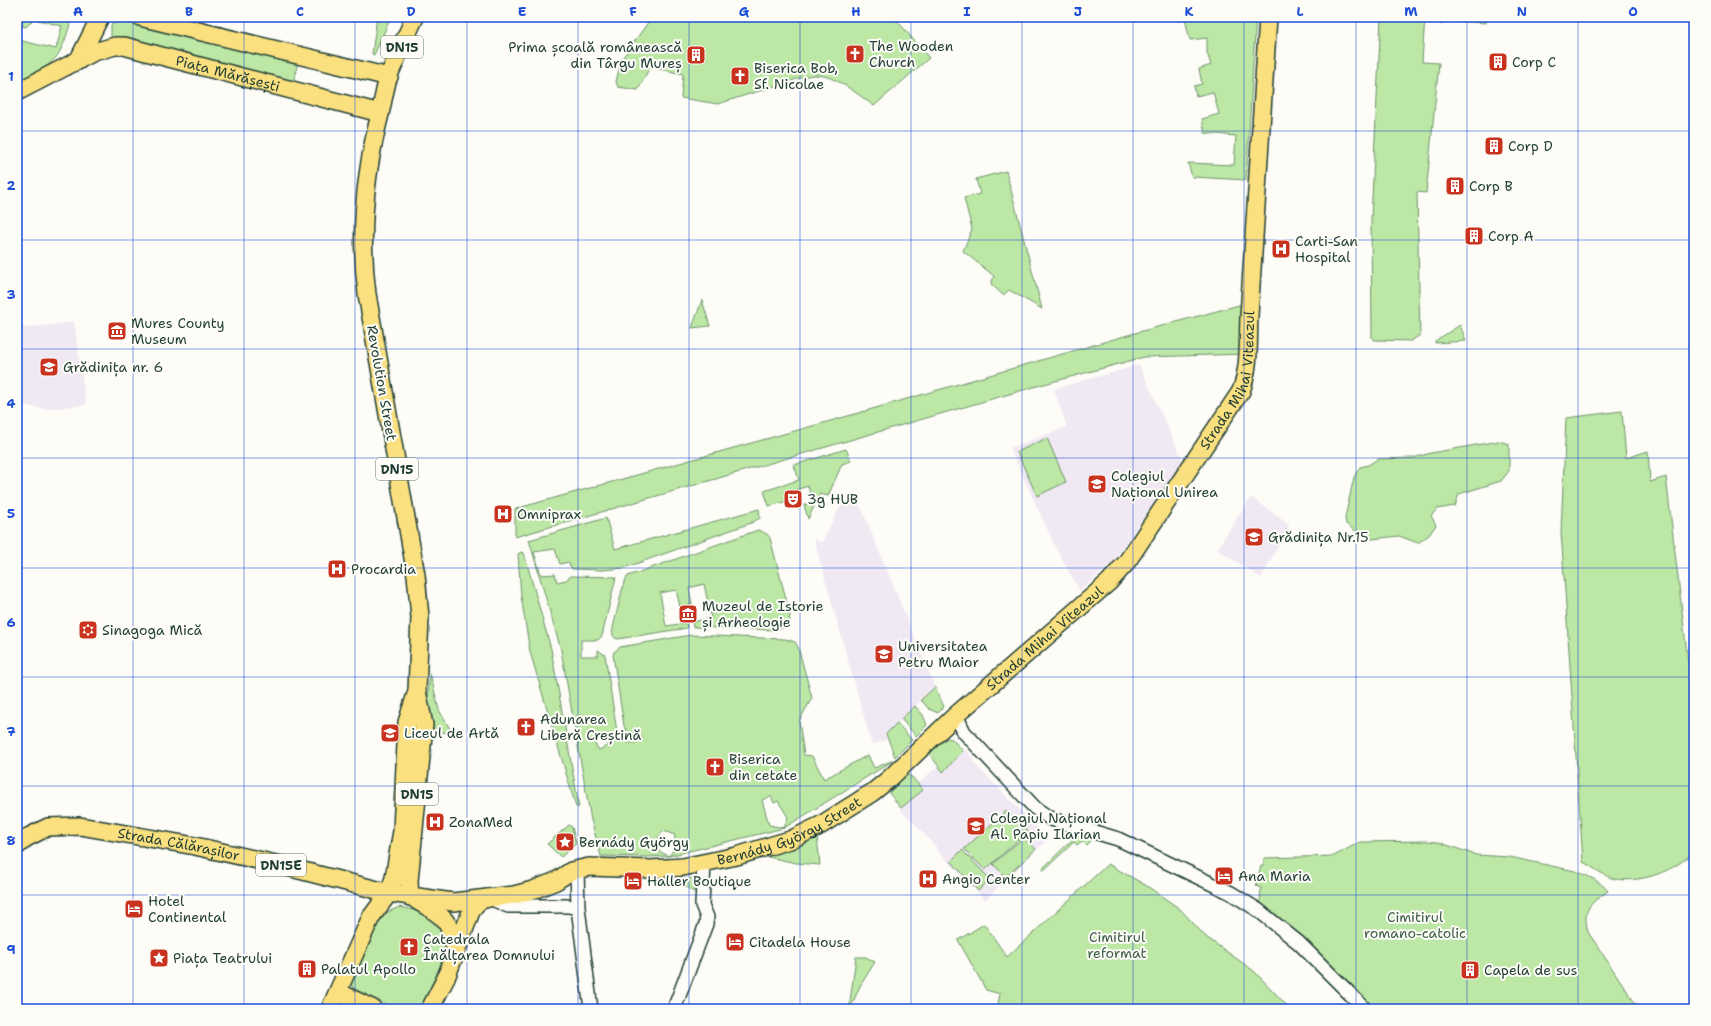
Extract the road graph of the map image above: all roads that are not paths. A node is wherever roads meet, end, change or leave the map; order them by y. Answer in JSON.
{"nodes":[{"id":1,"x":100,"y":17,"type":"edge"},
{"id":2,"x":140,"y":17,"type":"edge"},
{"id":3,"x":415,"y":17,"type":"edge"},
{"id":4,"x":1268,"y":17,"type":"edge"},
{"id":5,"x":78,"y":61,"type":"junction"},
{"id":6,"x":389,"y":77,"type":"junction"},
{"id":7,"x":17,"y":92,"type":"edge"},
{"id":8,"x":380,"y":113,"type":"junction"},
{"id":9,"x":417,"y":691,"type":"junction"},
{"id":10,"x":956,"y":715,"type":"junction"},
{"id":11,"x":17,"y":846,"type":"edge"},
{"id":12,"x":704,"y":863,"type":"junction"},
{"id":13,"x":583,"y":868,"type":"junction"},
{"id":14,"x":357,"y":885,"type":"junction"},
{"id":15,"x":389,"y":893,"type":"junction"},
{"id":16,"x":410,"y":897,"type":"junction"},
{"id":17,"x":488,"y":898,"type":"junction"},
{"id":18,"x":578,"y":908,"type":"junction"},
{"id":19,"x":371,"y":917,"type":"junction"},
{"id":20,"x":454,"y":952,"type":"junction"},
{"id":21,"x":338,"y":992,"type":"junction"},
{"id":22,"x":330,"y":1009,"type":"edge"},
{"id":23,"x":373,"y":1009,"type":"edge"},
{"id":24,"x":430,"y":1009,"type":"edge"},
{"id":25,"x":591,"y":1009,"type":"edge"},
{"id":26,"x":674,"y":1009,"type":"edge"},
{"id":27,"x":1365,"y":1009,"type":"edge"}],
"edges":[{"from":1,"to":5,"type":"main road"},
{"from":2,"to":6,"type":"main road"},
{"from":3,"to":6,"type":"main road","number":"DN15"},
{"from":4,"to":10,"type":"main road","name":"Strada Mihai Viteazul"},
{"from":5,"to":7,"type":"main road","name":"Piața Mărășești"},
{"from":5,"to":8,"type":"main road","name":"Piața Mărășești"},
{"from":6,"to":8,"type":"main road","number":"DN15"},
{"from":8,"to":9,"type":"main road","number":"DN15"},
{"from":9,"to":15,"type":"main road","number":"DN15"},
{"from":9,"to":16,"type":"main road","number":"DN15"},
{"from":10,"to":12,"type":"main road","name":"Bernády György Street"},
{"from":10,"to":27,"type":"street"},
{"from":11,"to":14,"type":"main road","name":"Strada Călărașilor","number":"DN15E"},
{"from":12,"to":13,"type":"main road","name":"Bernády György Street"},
{"from":12,"to":26,"type":"street"},
{"from":13,"to":17,"type":"main road"},
{"from":13,"to":18,"type":"street"},
{"from":14,"to":15,"type":"main road","name":"Strada Călărașilor","number":"DN15E"},
{"from":14,"to":19,"type":"main road"},
{"from":15,"to":16,"type":"main road","name":"Strada Călărașilor"},
{"from":15,"to":19,"type":"main road","number":"DN15"},
{"from":16,"to":17,"type":"main road"},
{"from":16,"to":20,"type":"main road"},
{"from":17,"to":18,"type":"street"},
{"from":17,"to":20,"type":"main road"},
{"from":18,"to":25,"type":"street"},
{"from":19,"to":21,"type":"main road","number":"DN15"},
{"from":20,"to":24,"type":"main road"},
{"from":21,"to":22,"type":"main road","number":"DN15"},
{"from":21,"to":23,"type":"main road"}]}
